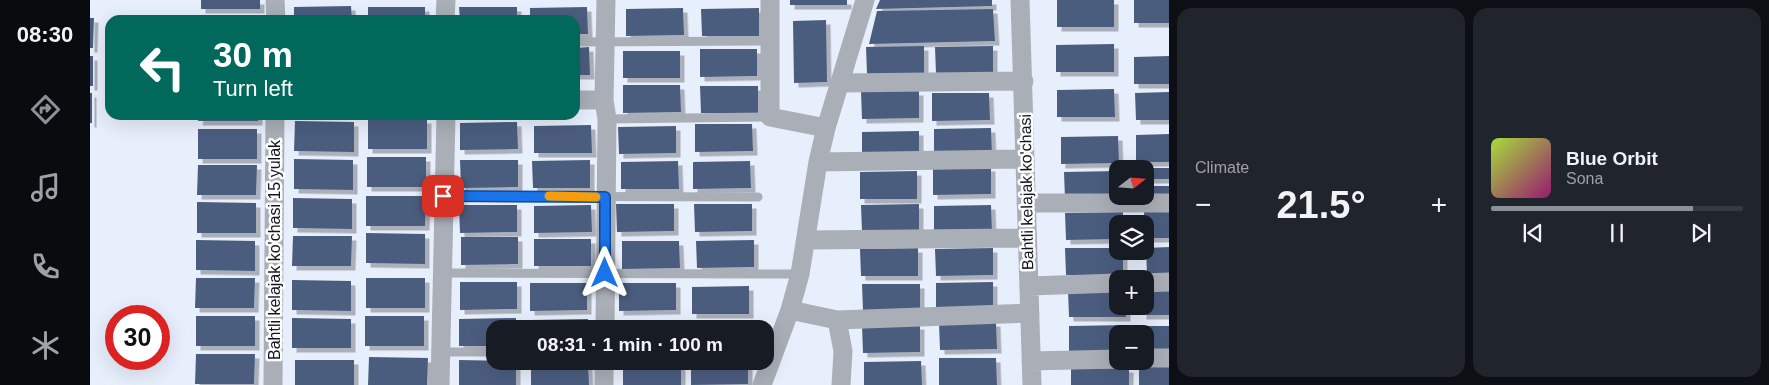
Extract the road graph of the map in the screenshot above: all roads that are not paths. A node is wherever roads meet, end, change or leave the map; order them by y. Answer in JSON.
{"nodes":[{"id":1,"x":275,"y":0,"type":"edge"},
{"id":2,"x":446,"y":0,"type":"edge"},
{"id":3,"x":606,"y":0,"type":"edge"},
{"id":4,"x":770,"y":0,"type":"edge"},
{"id":5,"x":865,"y":0,"type":"edge"},
{"id":6,"x":1020,"y":0,"type":"edge"},
{"id":7,"x":276,"y":15,"type":"edge"},
{"id":8,"x":445,"y":15,"type":"edge"},
{"id":9,"x":580,"y":42,"type":"edge"},
{"id":10,"x":606,"y":42,"type":"junction"},
{"id":11,"x":771,"y":42,"type":"junction"},
{"id":12,"x":1024,"y":81,"type":"junction"},
{"id":13,"x":841,"y":83,"type":"junction"},
{"id":14,"x":580,"y":100,"type":"edge"},
{"id":15,"x":604,"y":100,"type":"junction"},
{"id":16,"x":770,"y":117,"type":"junction"},
{"id":17,"x":606,"y":119,"type":"junction"},
{"id":18,"x":275,"y":120,"type":"edge"},
{"id":19,"x":446,"y":120,"type":"edge"},
{"id":20,"x":826,"y":128,"type":"junction"},
{"id":21,"x":1025,"y":159,"type":"junction"},
{"id":22,"x":818,"y":162,"type":"junction"},
{"id":23,"x":443,"y":196,"type":"junction"},
{"id":24,"x":605,"y":197,"type":"junction"},
{"id":25,"x":758,"y":197,"type":"dead end"},
{"id":26,"x":1026,"y":203,"type":"junction"},
{"id":27,"x":1169,"y":203,"type":"edge"},
{"id":28,"x":1026,"y":238,"type":"junction"},
{"id":29,"x":807,"y":240,"type":"junction"},
{"id":30,"x":442,"y":273,"type":"junction"},
{"id":31,"x":605,"y":273,"type":"junction"},
{"id":32,"x":800,"y":274,"type":"junction"},
{"id":33,"x":1169,"y":282,"type":"edge"},
{"id":34,"x":1109,"y":283,"type":"edge"},
{"id":35,"x":1154,"y":283,"type":"edge"},
{"id":36,"x":1029,"y":286,"type":"junction"},
{"id":37,"x":790,"y":310,"type":"junction"},
{"id":38,"x":1030,"y":313,"type":"junction"},
{"id":39,"x":605,"y":320,"type":"edge"},
{"id":40,"x":837,"y":320,"type":"junction"},
{"id":41,"x":441,"y":352,"type":"junction"},
{"id":42,"x":486,"y":352,"type":"edge"},
{"id":43,"x":1154,"y":358,"type":"edge"},
{"id":44,"x":1169,"y":358,"type":"edge"},
{"id":45,"x":1109,"y":359,"type":"edge"},
{"id":46,"x":1031,"y":361,"type":"junction"},
{"id":47,"x":604,"y":370,"type":"edge"},
{"id":48,"x":273,"y":385,"type":"edge"},
{"id":49,"x":440,"y":385,"type":"edge"},
{"id":50,"x":604,"y":385,"type":"edge"},
{"id":51,"x":762,"y":385,"type":"edge"},
{"id":52,"x":841,"y":385,"type":"edge"},
{"id":53,"x":1032,"y":385,"type":"edge"}],
"edges":[{"from":1,"to":7,"type":"street"},
{"from":2,"to":8,"type":"street"},
{"from":3,"to":10,"type":"street"},
{"from":4,"to":11,"type":"street"},
{"from":5,"to":13,"type":"street"},
{"from":6,"to":12,"type":"street","name":"Bahtli kelajak ko'chasi"},
{"from":9,"to":10,"type":"lane"},
{"from":10,"to":11,"type":"lane"},
{"from":10,"to":15,"type":"street"},
{"from":11,"to":16,"type":"street"},
{"from":12,"to":13,"type":"street"},
{"from":12,"to":21,"type":"street","name":"Bahtli kelajak ko'chasi"},
{"from":13,"to":20,"type":"street"},
{"from":14,"to":15,"type":"street"},
{"from":15,"to":17,"type":"street"},
{"from":16,"to":17,"type":"lane"},
{"from":16,"to":20,"type":"street"},
{"from":17,"to":24,"type":"street"},
{"from":18,"to":48,"type":"street","name":"Bahtli kelajak ko'chasi 15 yulak"},
{"from":19,"to":23,"type":"street"},
{"from":20,"to":22,"type":"street"},
{"from":21,"to":22,"type":"street"},
{"from":21,"to":26,"type":"street","name":"Bahtli kelajak ko'chasi"},
{"from":22,"to":29,"type":"street"},
{"from":23,"to":24,"type":"lane"},
{"from":23,"to":30,"type":"street"},
{"from":24,"to":25,"type":"lane"},
{"from":24,"to":31,"type":"street"},
{"from":26,"to":27,"type":"street"},
{"from":26,"to":28,"type":"street","name":"Bahtli kelajak ko'chasi"},
{"from":28,"to":29,"type":"street"},
{"from":28,"to":36,"type":"street","name":"Bahtli kelajak ko'chasi"},
{"from":29,"to":32,"type":"street"},
{"from":30,"to":31,"type":"lane"},
{"from":30,"to":41,"type":"street"},
{"from":31,"to":32,"type":"lane"},
{"from":31,"to":39,"type":"street"},
{"from":32,"to":37,"type":"street"},
{"from":33,"to":35,"type":"street"},
{"from":34,"to":36,"type":"street"},
{"from":36,"to":38,"type":"street","name":"Bahtli kelajak ko'chasi"},
{"from":37,"to":40,"type":"street"},
{"from":37,"to":51,"type":"street"},
{"from":38,"to":40,"type":"street"},
{"from":38,"to":46,"type":"street","name":"Bahtli kelajak ko'chasi"},
{"from":40,"to":52,"type":"street"},
{"from":41,"to":42,"type":"lane"},
{"from":41,"to":49,"type":"street"},
{"from":43,"to":44,"type":"street"},
{"from":45,"to":46,"type":"street"},
{"from":46,"to":53,"type":"street","name":"Bahtli kelajak ko'chasi"},
{"from":47,"to":50,"type":"street"}]}
